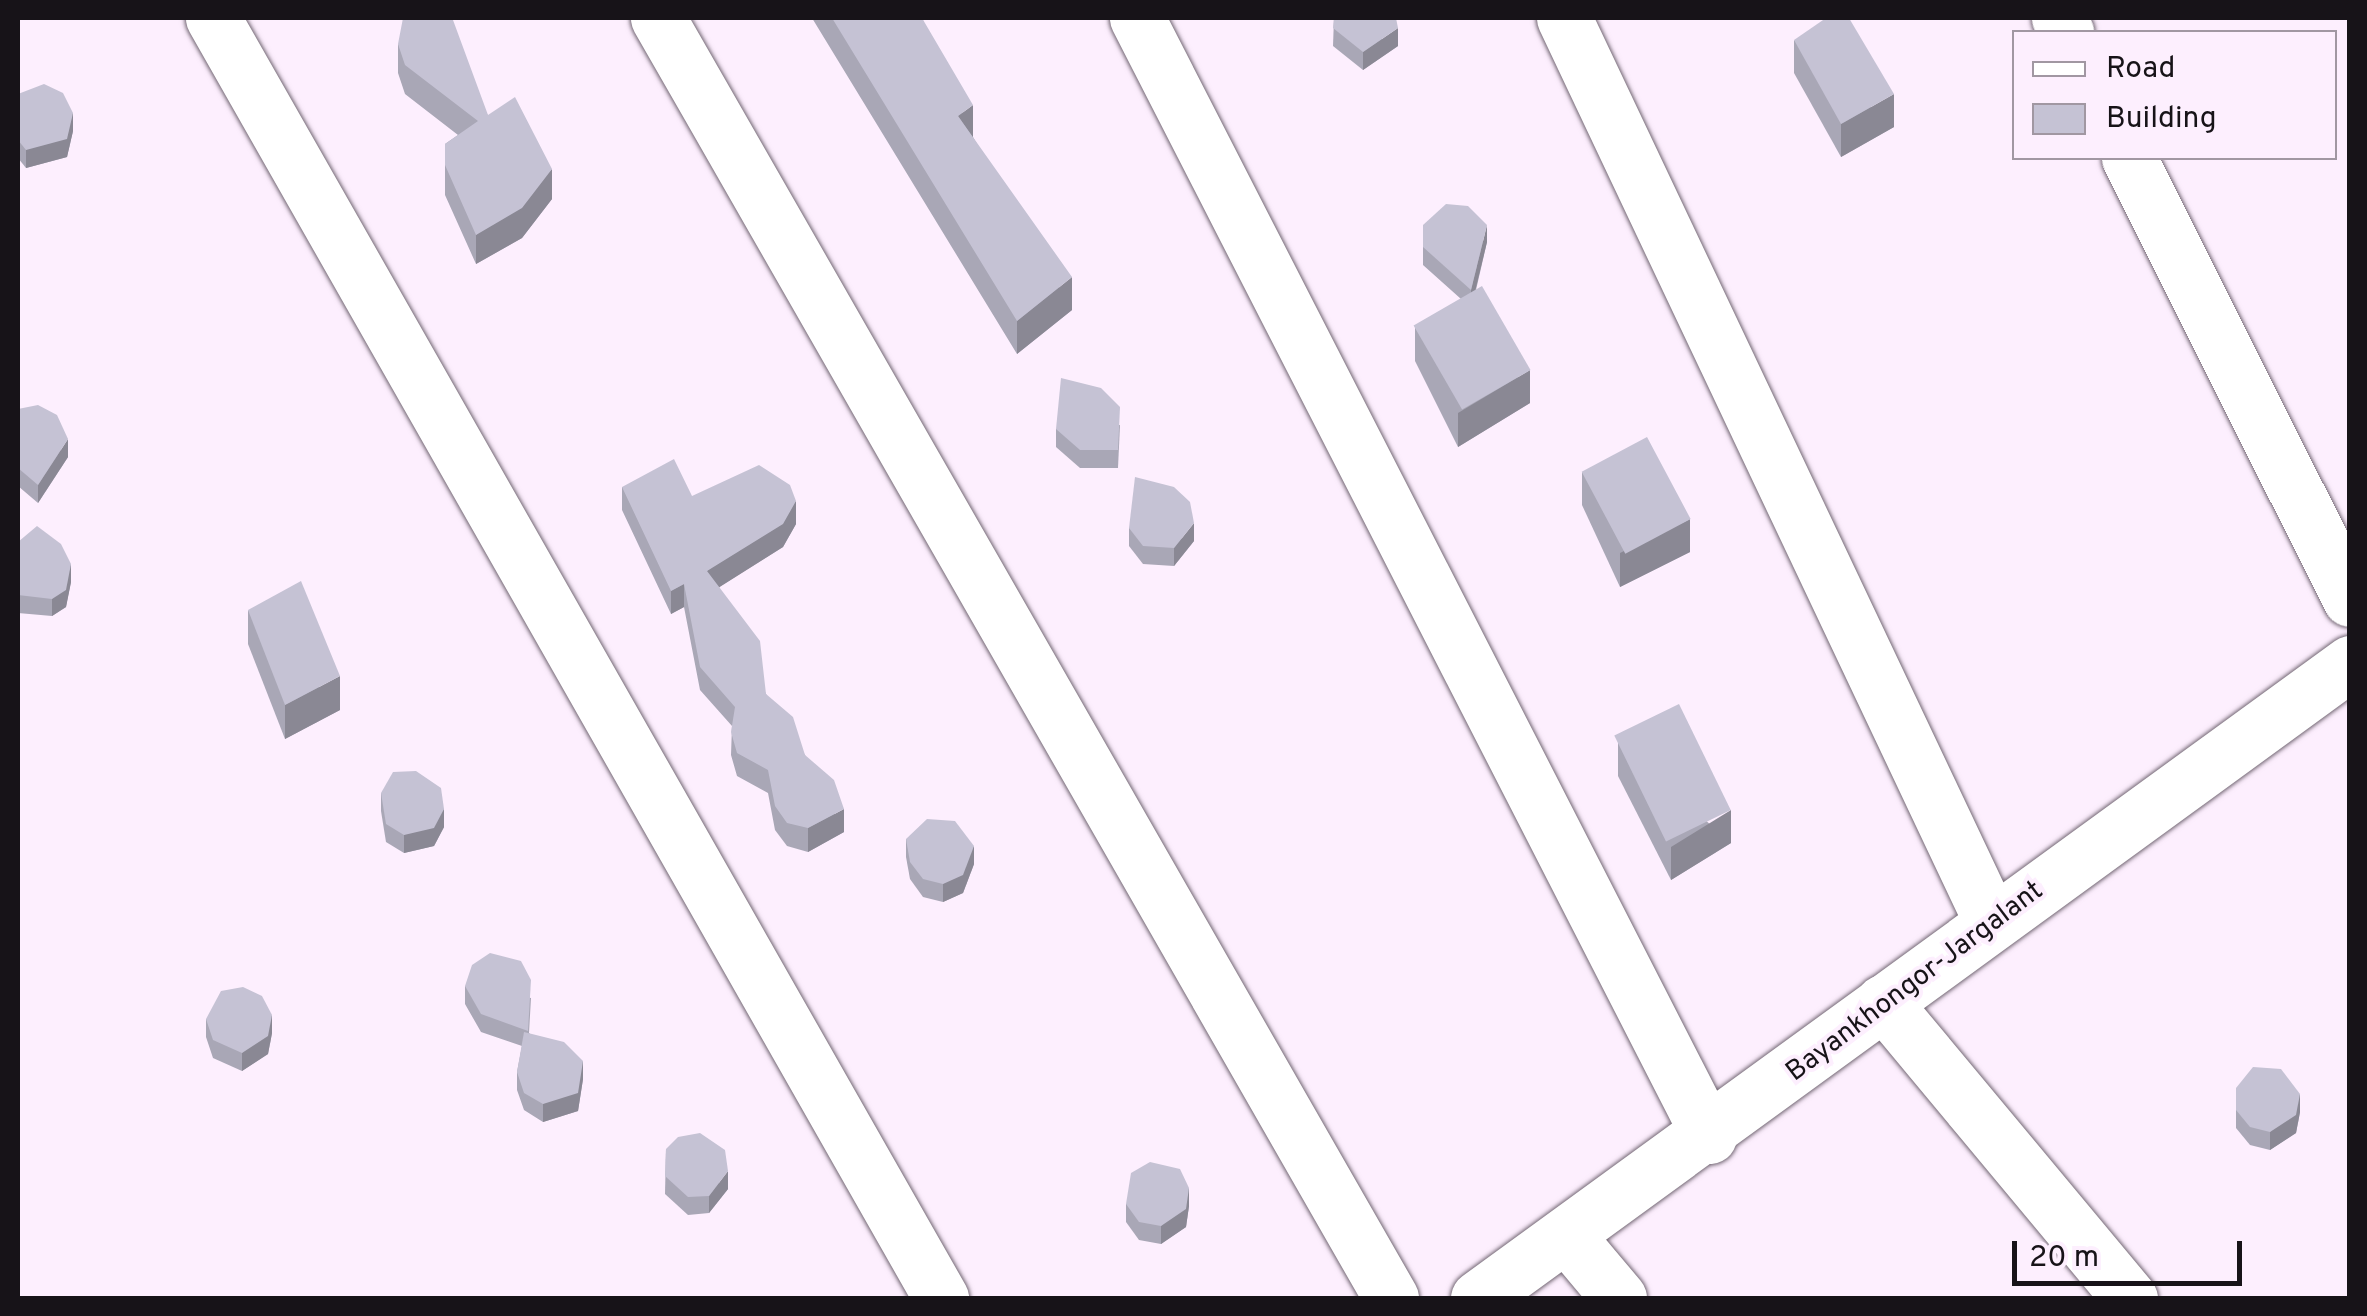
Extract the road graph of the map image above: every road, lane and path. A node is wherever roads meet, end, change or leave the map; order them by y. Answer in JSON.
{"nodes":[{"id":1,"x":214,"y":18,"type":"edge"},
{"id":2,"x":658,"y":18,"type":"edge"},
{"id":3,"x":1137,"y":18,"type":"edge"},
{"id":4,"x":1564,"y":18,"type":"edge"},
{"id":5,"x":2130,"y":160,"type":"edge"},
{"id":6,"x":2350,"y":599,"type":"edge"},
{"id":7,"x":2350,"y":663,"type":"edge"},
{"id":8,"x":1992,"y":924,"type":"junction"},
{"id":9,"x":1883,"y":1002,"type":"junction"},
{"id":10,"x":1709,"y":1136,"type":"junction"},
{"id":11,"x":1567,"y":1236,"type":"junction"},
{"id":12,"x":940,"y":1298,"type":"edge"},
{"id":13,"x":1390,"y":1298,"type":"edge"},
{"id":14,"x":1478,"y":1298,"type":"edge"},
{"id":15,"x":1619,"y":1298,"type":"edge"},
{"id":16,"x":2130,"y":1298,"type":"edge"}],
"edges":[{"from":1,"to":12,"type":"street"},
{"from":2,"to":13,"type":"street"},
{"from":3,"to":10,"type":"street"},
{"from":4,"to":8,"type":"street"},
{"from":5,"to":6,"type":"street"},
{"from":7,"to":8,"type":"street","name":"Bayankhongor-Jargalant"},
{"from":8,"to":9,"type":"street","name":"Bayankhongor-Jargalant"},
{"from":9,"to":10,"type":"street","name":"Bayankhongor-Jargalant"},
{"from":9,"to":16,"type":"street"},
{"from":10,"to":11,"type":"street","name":"Bayankhongor-Jargalant"},
{"from":11,"to":14,"type":"street","name":"Bayankhongor-Jargalant"},
{"from":11,"to":15,"type":"street"}]}
